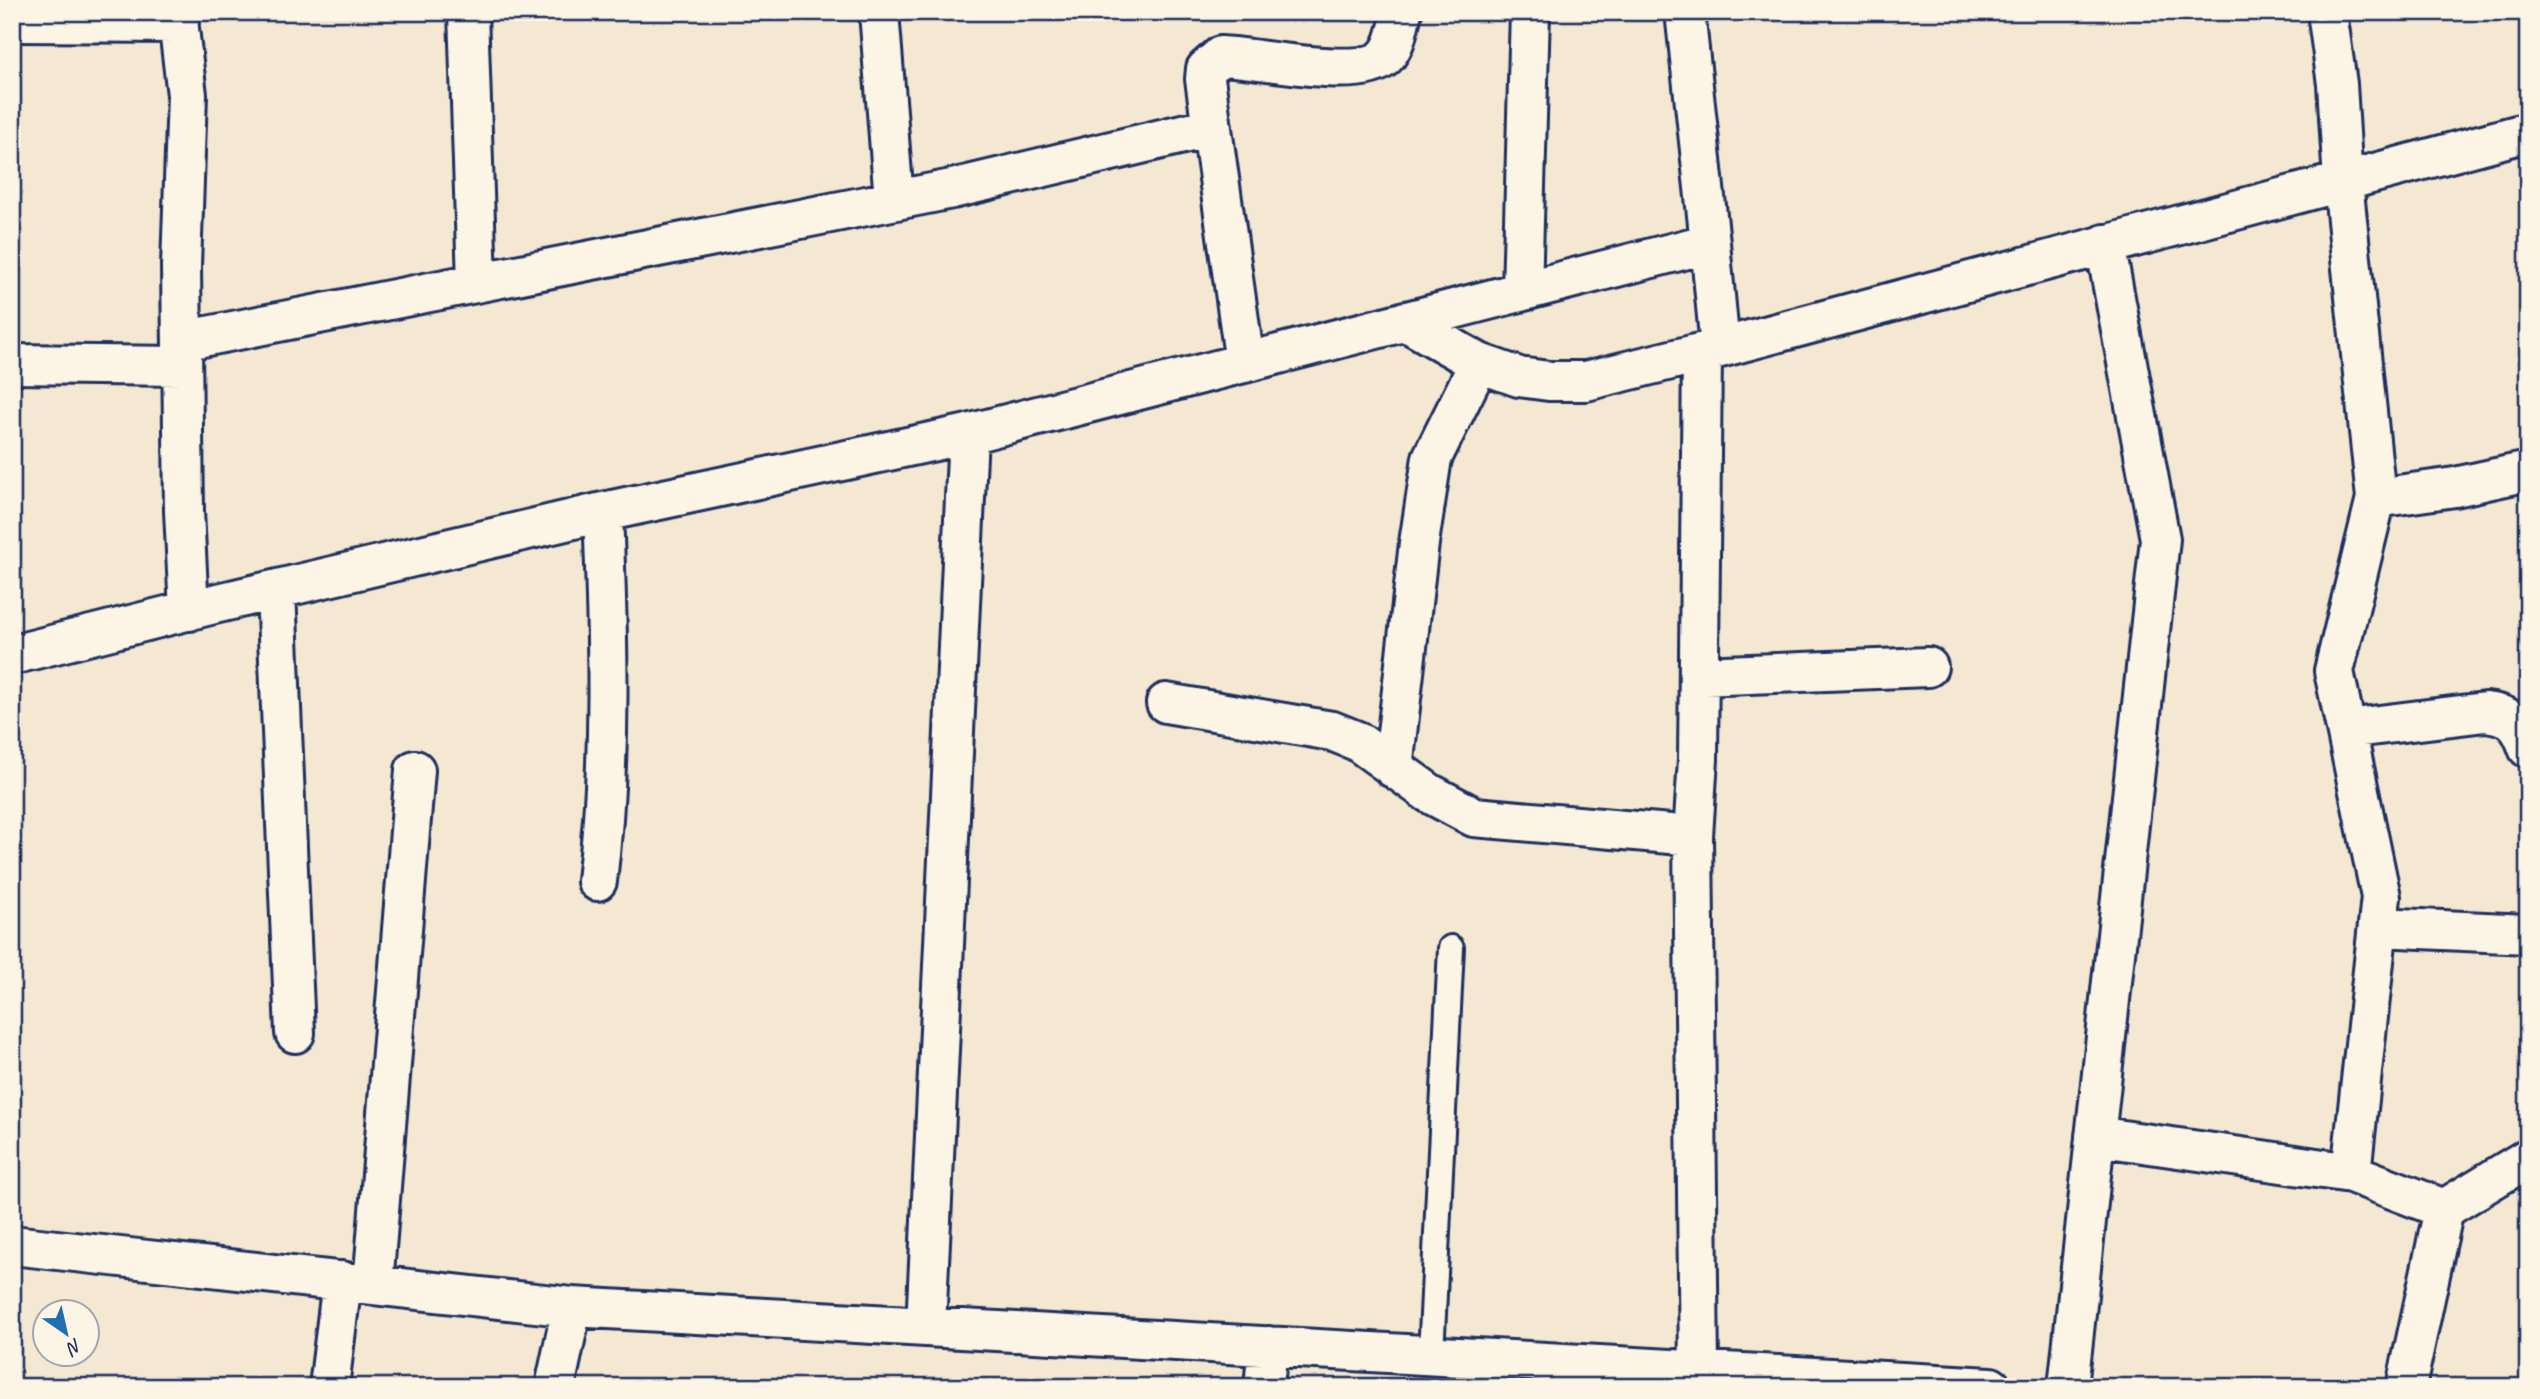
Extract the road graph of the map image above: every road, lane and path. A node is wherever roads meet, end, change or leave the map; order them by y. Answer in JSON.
{"nodes":[{"id":1,"x":468,"y":12,"type":"edge"},
{"id":2,"x":879,"y":12,"type":"edge"},
{"id":3,"x":1402,"y":12,"type":"edge"},
{"id":4,"x":1530,"y":12,"type":"edge"},
{"id":5,"x":1685,"y":12,"type":"edge"},
{"id":6,"x":2327,"y":12,"type":"edge"},
{"id":7,"x":178,"y":18,"type":"edge"},
{"id":8,"x":12,"y":22,"type":"edge"},
{"id":9,"x":1212,"y":127,"type":"junction"},
{"id":10,"x":2528,"y":132,"type":"edge"},
{"id":11,"x":2343,"y":182,"type":"junction"},
{"id":12,"x":894,"y":200,"type":"junction"},
{"id":13,"x":1710,"y":243,"type":"junction"},
{"id":14,"x":2105,"y":244,"type":"junction"},
{"id":15,"x":477,"y":282,"type":"junction"},
{"id":16,"x":1522,"y":291,"type":"junction"},
{"id":17,"x":1405,"y":321,"type":"junction"},
{"id":18,"x":1711,"y":351,"type":"junction"},
{"id":19,"x":182,"y":353,"type":"junction"},
{"id":20,"x":1245,"y":363,"type":"junction"},
{"id":21,"x":1479,"y":363,"type":"junction"},
{"id":22,"x":12,"y":364,"type":"edge"},
{"id":23,"x":968,"y":434,"type":"junction"},
{"id":24,"x":2528,"y":471,"type":"edge"},
{"id":25,"x":2376,"y":498,"type":"junction"},
{"id":26,"x":603,"y":512,"type":"junction"},
{"id":27,"x":276,"y":591,"type":"junction"},
{"id":28,"x":189,"y":611,"type":"junction"},
{"id":29,"x":12,"y":654,"type":"edge"},
{"id":30,"x":1928,"y":667,"type":"dead end"},
{"id":31,"x":1699,"y":676,"type":"junction"},
{"id":32,"x":1166,"y":703,"type":"dead end"},
{"id":33,"x":2346,"y":729,"type":"junction"},
{"id":34,"x":2528,"y":748,"type":"edge"},
{"id":35,"x":1393,"y":768,"type":"junction"},
{"id":36,"x":415,"y":771,"type":"dead end"},
{"id":37,"x":1693,"y":836,"type":"junction"},
{"id":38,"x":597,"y":881,"type":"dead end"},
{"id":39,"x":2378,"y":927,"type":"junction"},
{"id":40,"x":2528,"y":933,"type":"edge"},
{"id":41,"x":1451,"y":948,"type":"dead end"},
{"id":42,"x":295,"y":1033,"type":"dead end"},
{"id":43,"x":2095,"y":1136,"type":"junction"},
{"id":44,"x":2528,"y":1158,"type":"edge"},
{"id":45,"x":2351,"y":1173,"type":"junction"},
{"id":46,"x":2444,"y":1209,"type":"junction"},
{"id":47,"x":12,"y":1245,"type":"edge"},
{"id":48,"x":358,"y":1283,"type":"junction"},
{"id":49,"x":572,"y":1307,"type":"junction"},
{"id":50,"x":926,"y":1327,"type":"junction"},
{"id":51,"x":1268,"y":1346,"type":"junction"},
{"id":52,"x":1431,"y":1355,"type":"junction"},
{"id":53,"x":1699,"y":1370,"type":"junction"},
{"id":54,"x":329,"y":1387,"type":"edge"},
{"id":55,"x":555,"y":1387,"type":"edge"},
{"id":56,"x":1264,"y":1387,"type":"edge"},
{"id":57,"x":1991,"y":1387,"type":"edge"},
{"id":58,"x":2068,"y":1387,"type":"edge"},
{"id":59,"x":2406,"y":1387,"type":"edge"}],
"edges":[{"from":1,"to":15,"type":"street"},
{"from":2,"to":12,"type":"street"},
{"from":3,"to":9,"type":"street"},
{"from":4,"to":16,"type":"street"},
{"from":5,"to":13,"type":"street"},
{"from":6,"to":11,"type":"street"},
{"from":7,"to":8,"type":"street"},
{"from":7,"to":19,"type":"street"},
{"from":9,"to":12,"type":"street"},
{"from":9,"to":20,"type":"street"},
{"from":10,"to":11,"type":"street"},
{"from":11,"to":14,"type":"street"},
{"from":11,"to":25,"type":"street"},
{"from":12,"to":15,"type":"street"},
{"from":13,"to":16,"type":"street"},
{"from":13,"to":18,"type":"street"},
{"from":14,"to":18,"type":"street"},
{"from":14,"to":43,"type":"street"},
{"from":15,"to":19,"type":"street"},
{"from":16,"to":17,"type":"street"},
{"from":17,"to":20,"type":"street"},
{"from":17,"to":21,"type":"street"},
{"from":18,"to":21,"type":"street"},
{"from":18,"to":31,"type":"street"},
{"from":19,"to":22,"type":"street"},
{"from":19,"to":28,"type":"street"},
{"from":20,"to":23,"type":"street"},
{"from":21,"to":35,"type":"street"},
{"from":23,"to":26,"type":"street"},
{"from":23,"to":50,"type":"street"},
{"from":24,"to":25,"type":"street"},
{"from":25,"to":33,"type":"street"},
{"from":26,"to":27,"type":"street"},
{"from":26,"to":38,"type":"street"},
{"from":27,"to":28,"type":"street"},
{"from":27,"to":42,"type":"street"},
{"from":28,"to":29,"type":"street"},
{"from":30,"to":31,"type":"street"},
{"from":31,"to":37,"type":"street"},
{"from":32,"to":35,"type":"street"},
{"from":33,"to":34,"type":"street"},
{"from":33,"to":39,"type":"street"},
{"from":35,"to":37,"type":"street"},
{"from":36,"to":48,"type":"street"},
{"from":37,"to":53,"type":"street"},
{"from":39,"to":40,"type":"street"},
{"from":39,"to":45,"type":"street"},
{"from":41,"to":52,"type":"lane"},
{"from":43,"to":45,"type":"street"},
{"from":43,"to":58,"type":"street"},
{"from":44,"to":46,"type":"street"},
{"from":45,"to":46,"type":"street"},
{"from":46,"to":59,"type":"street"},
{"from":47,"to":48,"type":"street"},
{"from":48,"to":49,"type":"street"},
{"from":48,"to":54,"type":"street"},
{"from":49,"to":50,"type":"street"},
{"from":49,"to":55,"type":"street"},
{"from":50,"to":51,"type":"street"},
{"from":51,"to":52,"type":"street"},
{"from":51,"to":56,"type":"street"},
{"from":52,"to":53,"type":"street"},
{"from":53,"to":57,"type":"street"}]}
